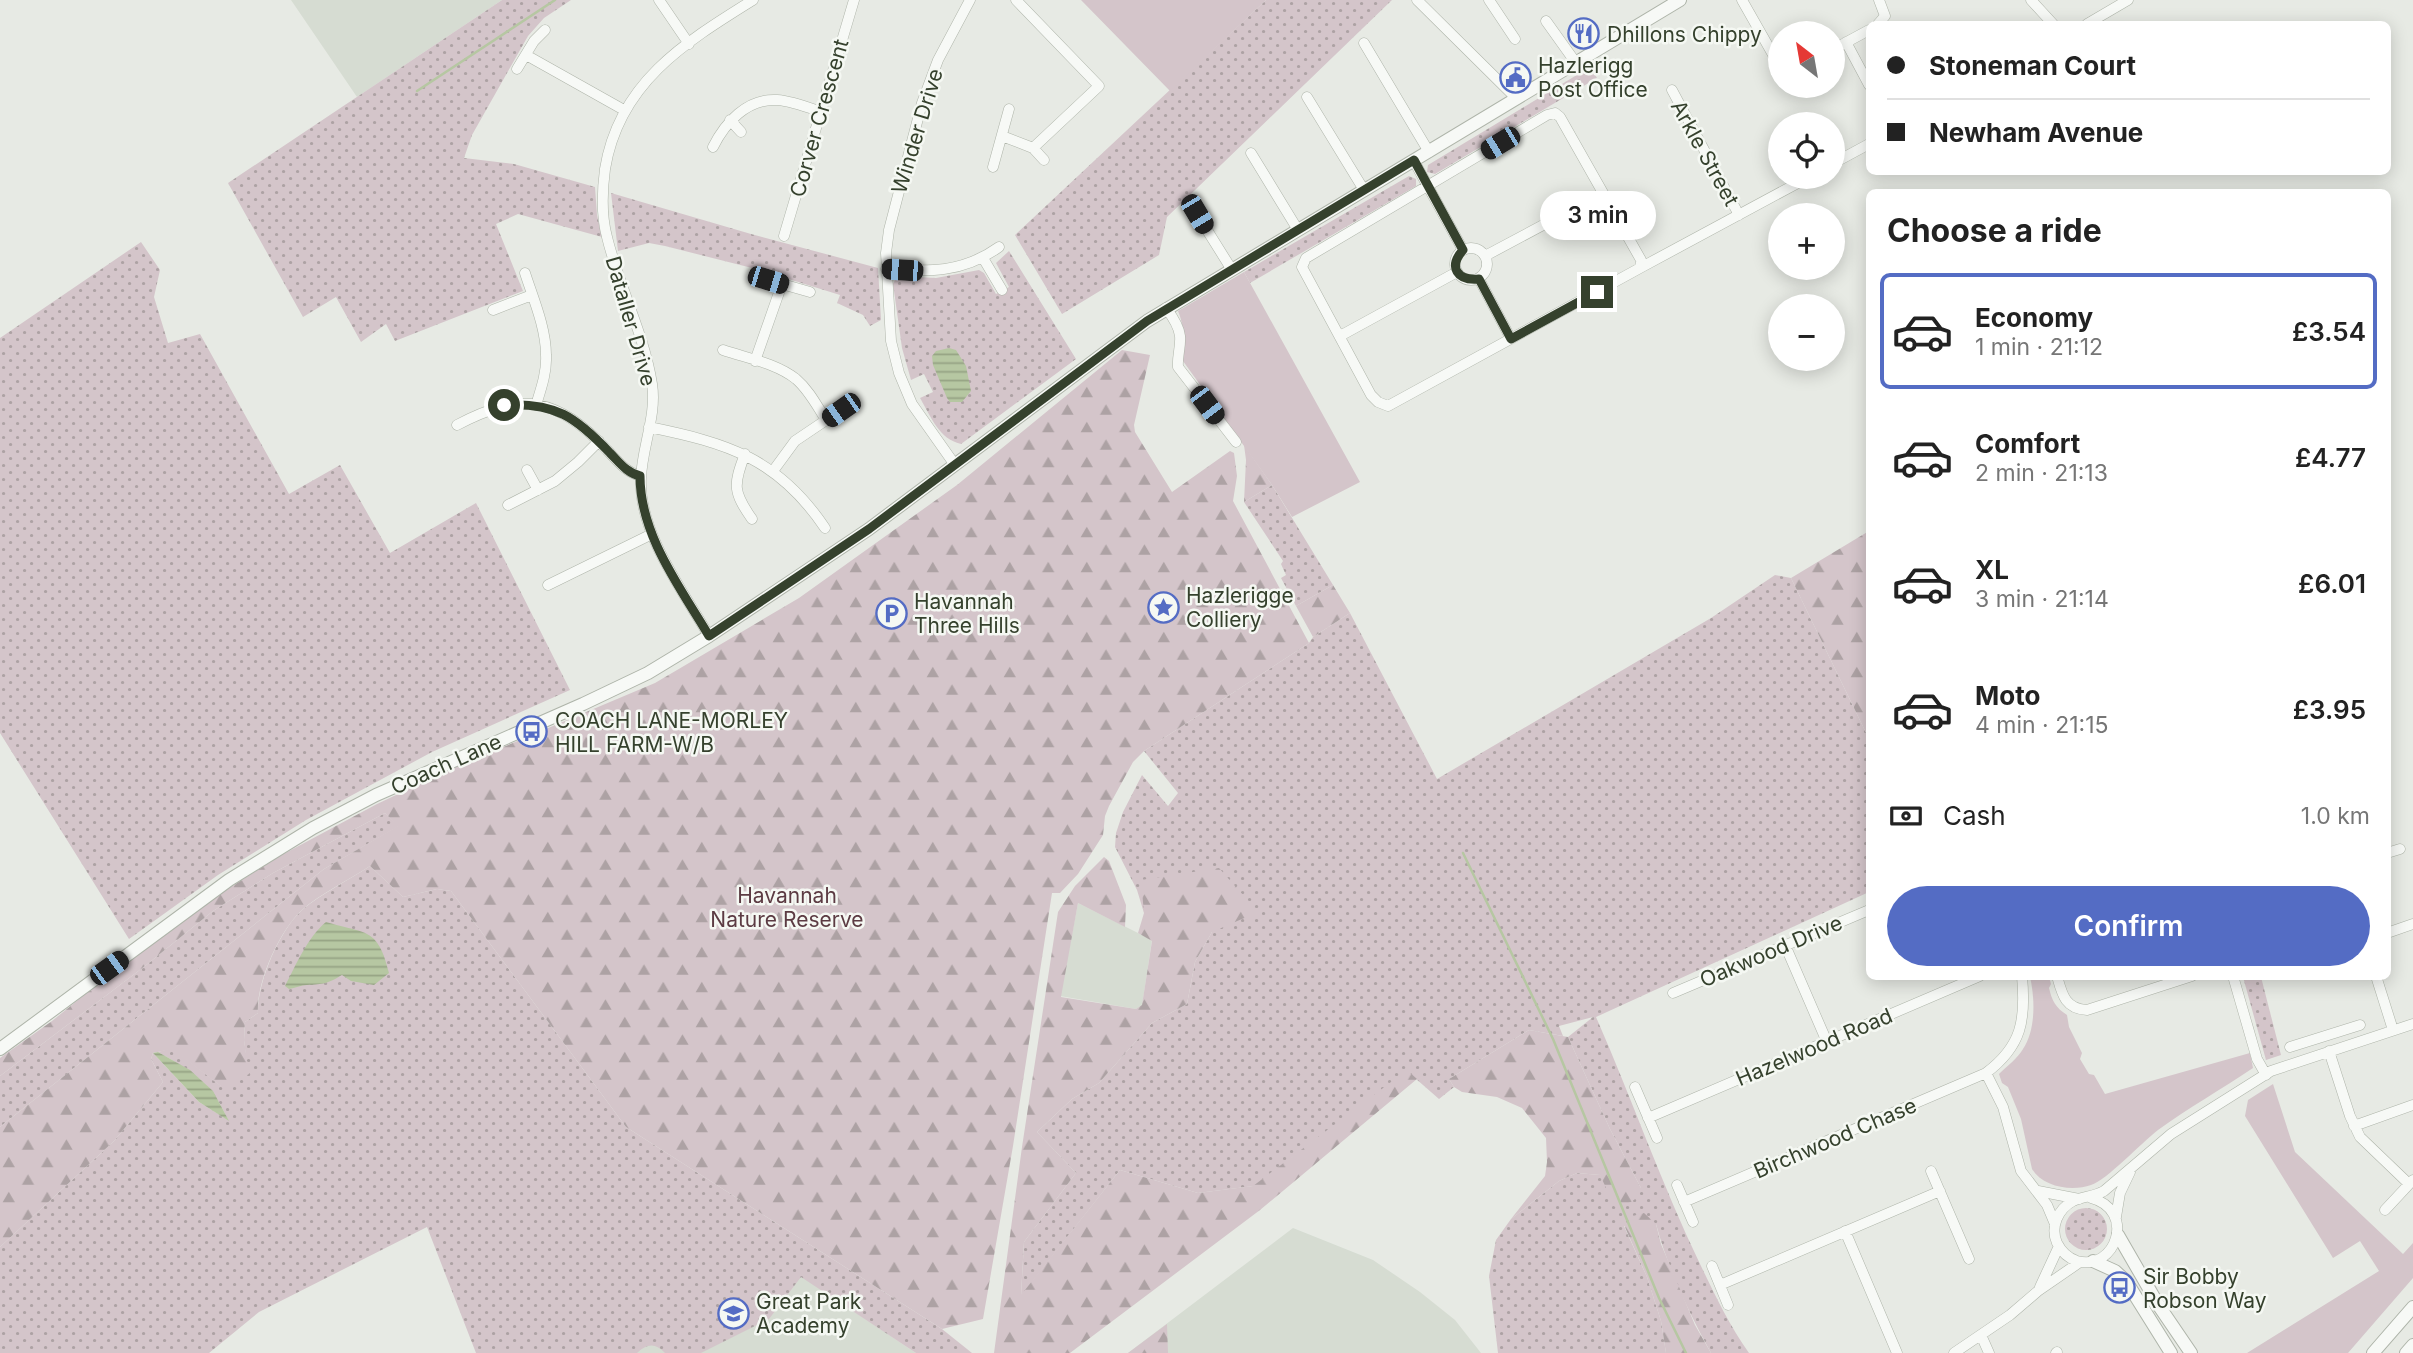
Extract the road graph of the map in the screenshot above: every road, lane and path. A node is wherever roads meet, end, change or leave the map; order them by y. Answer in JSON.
{"nodes":[{"id":1,"x":659,"y":0,"type":"edge"},
{"id":2,"x":752,"y":0,"type":"edge"},
{"id":3,"x":855,"y":0,"type":"edge"},
{"id":4,"x":953,"y":0,"type":"edge"},
{"id":5,"x":1016,"y":0,"type":"edge"},
{"id":6,"x":1417,"y":0,"type":"edge"},
{"id":7,"x":1489,"y":0,"type":"edge"},
{"id":8,"x":1680,"y":0,"type":"edge"},
{"id":9,"x":1742,"y":0,"type":"edge"},
{"id":10,"x":1879,"y":0,"type":"edge"},
{"id":11,"x":2031,"y":0,"type":"edge"},
{"id":12,"x":2128,"y":0,"type":"edge"},
{"id":13,"x":967,"y":3,"type":"edge"},
{"id":14,"x":1546,"y":21,"type":"dead end"},
{"id":15,"x":1881,"y":21,"type":"edge"},
{"id":16,"x":2050,"y":21,"type":"edge"},
{"id":17,"x":2092,"y":21,"type":"edge"},
{"id":18,"x":545,"y":30,"type":"dead end"},
{"id":19,"x":1866,"y":32,"type":"edge"},
{"id":20,"x":1515,"y":39,"type":"dead end"},
{"id":21,"x":1846,"y":42,"type":"joint"},
{"id":22,"x":1364,"y":43,"type":"dead end"},
{"id":23,"x":689,"y":44,"type":"junction"},
{"id":24,"x":1768,"y":46,"type":"edge"},
{"id":25,"x":526,"y":55,"type":"junction"},
{"id":26,"x":1576,"y":63,"type":"junction"},
{"id":27,"x":517,"y":69,"type":"dead end"},
{"id":28,"x":1866,"y":79,"type":"edge"},
{"id":29,"x":1672,"y":90,"type":"dead end"},
{"id":30,"x":1307,"y":97,"type":"dead end"},
{"id":31,"x":1517,"y":99,"type":"junction"},
{"id":32,"x":1009,"y":109,"type":"dead end"},
{"id":33,"x":624,"y":110,"type":"junction"},
{"id":34,"x":821,"y":112,"type":"junction"},
{"id":35,"x":730,"y":120,"type":"junction"},
{"id":36,"x":741,"y":132,"type":"dead end"},
{"id":37,"x":1002,"y":136,"type":"junction"},
{"id":38,"x":1866,"y":146,"type":"edge"},
{"id":39,"x":712,"y":147,"type":"dead end"},
{"id":40,"x":1033,"y":148,"type":"junction"},
{"id":41,"x":1429,"y":152,"type":"junction"},
{"id":42,"x":1251,"y":153,"type":"dead end"},
{"id":43,"x":1845,"y":157,"type":"edge"},
{"id":44,"x":1044,"y":160,"type":"dead end"},
{"id":45,"x":1414,"y":160,"type":"junction"},
{"id":46,"x":993,"y":167,"type":"dead end"},
{"id":47,"x":1428,"y":186,"type":"junction"},
{"id":48,"x":1787,"y":189,"type":"edge"},
{"id":49,"x":1364,"y":190,"type":"junction"},
{"id":50,"x":1603,"y":193,"type":"junction"},
{"id":51,"x":1197,"y":214,"type":"dead end"},
{"id":52,"x":1739,"y":215,"type":"junction"},
{"id":53,"x":1298,"y":230,"type":"junction"},
{"id":54,"x":784,"y":236,"type":"dead end"},
{"id":55,"x":999,"y":247,"type":"dead end"},
{"id":56,"x":1463,"y":250,"type":"junction"},
{"id":57,"x":1485,"y":256,"type":"junction"},
{"id":58,"x":983,"y":258,"type":"junction"},
{"id":59,"x":1641,"y":264,"type":"junction"},
{"id":60,"x":886,"y":269,"type":"junction"},
{"id":61,"x":1232,"y":270,"type":"junction"},
{"id":62,"x":1457,"y":272,"type":"junction"},
{"id":63,"x":525,"y":273,"type":"dead end"},
{"id":64,"x":754,"y":276,"type":"dead end"},
{"id":65,"x":1479,"y":279,"type":"junction"},
{"id":66,"x":782,"y":284,"type":"junction"},
{"id":67,"x":1002,"y":290,"type":"dead end"},
{"id":68,"x":810,"y":292,"type":"dead end"},
{"id":69,"x":532,"y":295,"type":"junction"},
{"id":70,"x":1167,"y":308,"type":"junction"},
{"id":71,"x":494,"y":310,"type":"dead end"},
{"id":72,"x":1340,"y":336,"type":"junction"},
{"id":73,"x":1511,"y":339,"type":"junction"},
{"id":74,"x":723,"y":350,"type":"dead end"},
{"id":75,"x":755,"y":360,"type":"junction"},
{"id":76,"x":536,"y":405,"type":"junction"},
{"id":77,"x":841,"y":410,"type":"dead end"},
{"id":78,"x":826,"y":420,"type":"junction"},
{"id":79,"x":457,"y":425,"type":"dead end"},
{"id":80,"x":649,"y":427,"type":"junction"},
{"id":81,"x":599,"y":441,"type":"junction"},
{"id":82,"x":1236,"y":443,"type":"dead end"},
{"id":83,"x":745,"y":454,"type":"junction"},
{"id":84,"x":955,"y":465,"type":"junction"},
{"id":85,"x":527,"y":470,"type":"dead end"},
{"id":86,"x":774,"y":471,"type":"junction"},
{"id":87,"x":640,"y":476,"type":"junction"},
{"id":88,"x":538,"y":490,"type":"junction"},
{"id":89,"x":508,"y":505,"type":"dead end"},
{"id":90,"x":752,"y":519,"type":"dead end"},
{"id":91,"x":825,"y":528,"type":"dead end"},
{"id":92,"x":652,"y":534,"type":"junction"},
{"id":93,"x":548,"y":585,"type":"dead end"},
{"id":94,"x":709,"y":636,"type":"junction"},
{"id":95,"x":2400,"y":849,"type":"dead end"},
{"id":96,"x":2391,"y":852,"type":"edge"},
{"id":97,"x":1866,"y":910,"type":"edge"},
{"id":98,"x":2413,"y":924,"type":"edge"},
{"id":99,"x":2391,"y":932,"type":"edge"},
{"id":100,"x":1785,"y":945,"type":"junction"},
{"id":101,"x":1971,"y":980,"type":"edge"},
{"id":102,"x":2022,"y":980,"type":"edge"},
{"id":103,"x":2058,"y":980,"type":"edge"},
{"id":104,"x":2180,"y":980,"type":"edge"},
{"id":105,"x":2234,"y":980,"type":"edge"},
{"id":106,"x":2377,"y":980,"type":"edge"},
{"id":107,"x":1673,"y":993,"type":"dead end"},
{"id":108,"x":2413,"y":1024,"type":"edge"},
{"id":109,"x":2393,"y":1030,"type":"junction"},
{"id":110,"x":1826,"y":1042,"type":"junction"},
{"id":111,"x":2354,"y":1043,"type":"junction"},
{"id":112,"x":0,"y":1049,"type":"edge"},
{"id":113,"x":2329,"y":1051,"type":"junction"},
{"id":114,"x":2304,"y":1059,"type":"junction"},
{"id":115,"x":1986,"y":1073,"type":"junction"},
{"id":116,"x":2266,"y":1075,"type":"junction"},
{"id":117,"x":1635,"y":1087,"type":"dead end"},
{"id":118,"x":2413,"y":1105,"type":"edge"},
{"id":119,"x":1648,"y":1118,"type":"junction"},
{"id":120,"x":2354,"y":1126,"type":"junction"},
{"id":121,"x":1657,"y":1138,"type":"dead end"},
{"id":122,"x":2132,"y":1168,"type":"junction"},
{"id":123,"x":1931,"y":1171,"type":"dead end"},
{"id":124,"x":2411,"y":1182,"type":"edge"},
{"id":125,"x":1677,"y":1185,"type":"dead end"},
{"id":126,"x":1940,"y":1191,"type":"junction"},
{"id":127,"x":2038,"y":1191,"type":"junction"},
{"id":128,"x":2091,"y":1198,"type":"junction"},
{"id":129,"x":2080,"y":1199,"type":"junction"},
{"id":130,"x":1684,"y":1202,"type":"junction"},
{"id":131,"x":2385,"y":1210,"type":"dead end"},
{"id":132,"x":2116,"y":1217,"type":"junction"},
{"id":133,"x":1693,"y":1222,"type":"dead end"},
{"id":134,"x":2055,"y":1224,"type":"junction"},
{"id":135,"x":1845,"y":1231,"type":"junction"},
{"id":136,"x":2118,"y":1235,"type":"junction"},
{"id":137,"x":2059,"y":1246,"type":"junction"},
{"id":138,"x":1969,"y":1259,"type":"dead end"},
{"id":139,"x":2086,"y":1261,"type":"junction"},
{"id":140,"x":1712,"y":1266,"type":"dead end"},
{"id":141,"x":1720,"y":1285,"type":"junction"},
{"id":142,"x":2038,"y":1291,"type":"junction"},
{"id":143,"x":1728,"y":1305,"type":"dead end"},
{"id":144,"x":2413,"y":1307,"type":"edge"},
{"id":145,"x":1981,"y":1335,"type":"junction"},
{"id":146,"x":2413,"y":1345,"type":"edge"},
{"id":147,"x":1897,"y":1353,"type":"edge"},
{"id":148,"x":1954,"y":1353,"type":"edge"},
{"id":149,"x":1989,"y":1353,"type":"edge"},
{"id":150,"x":2171,"y":1353,"type":"edge"},
{"id":151,"x":2192,"y":1353,"type":"edge"},
{"id":152,"x":2373,"y":1353,"type":"edge"},
{"id":153,"x":2406,"y":1353,"type":"edge"}],
"edges":[{"from":1,"to":23,"type":"street"},
{"from":2,"to":23,"type":"street","name":"Dataller Drive"},
{"from":3,"to":34,"type":"street","name":"Corver Crescent"},
{"from":4,"to":13,"type":"street"},
{"from":5,"to":40,"type":"street"},
{"from":6,"to":31,"type":"street"},
{"from":7,"to":20,"type":"street"},
{"from":8,"to":26,"type":"street","name":"Coach Lane"},
{"from":9,"to":24,"type":"street"},
{"from":10,"to":15,"type":"street"},
{"from":11,"to":16,"type":"street"},
{"from":12,"to":17,"type":"street"},
{"from":13,"to":60,"type":"street","name":"Winder Drive"},
{"from":14,"to":26,"type":"street"},
{"from":18,"to":25,"type":"street"},
{"from":19,"to":21,"type":"street"},
{"from":21,"to":28,"type":"street"},
{"from":22,"to":41,"type":"street"},
{"from":23,"to":33,"type":"street","name":"Dataller Drive"},
{"from":25,"to":27,"type":"street"},
{"from":25,"to":33,"type":"street"},
{"from":26,"to":31,"type":"street","name":"Coach Lane"},
{"from":29,"to":52,"type":"street","name":"Arkle Street"},
{"from":30,"to":49,"type":"street"},
{"from":31,"to":41,"type":"street","name":"Coach Lane"},
{"from":32,"to":37,"type":"street"},
{"from":33,"to":80,"type":"street","name":"Dataller Drive"},
{"from":34,"to":35,"type":"street"},
{"from":34,"to":54,"type":"street","name":"Corver Crescent"},
{"from":35,"to":36,"type":"street"},
{"from":35,"to":39,"type":"street"},
{"from":37,"to":40,"type":"street"},
{"from":37,"to":46,"type":"street"},
{"from":38,"to":43,"type":"street"},
{"from":40,"to":44,"type":"street"},
{"from":41,"to":45,"type":"street","name":"Coach Lane"},
{"from":42,"to":53,"type":"street"},
{"from":45,"to":47,"type":"street"},
{"from":45,"to":49,"type":"street","name":"Coach Lane"},
{"from":47,"to":50,"type":"street"},
{"from":47,"to":56,"type":"street"},
{"from":47,"to":72,"type":"street"},
{"from":48,"to":52,"type":"street"},
{"from":49,"to":53,"type":"street","name":"Coach Lane"},
{"from":50,"to":57,"type":"street"},
{"from":50,"to":59,"type":"street"},
{"from":51,"to":61,"type":"street"},
{"from":52,"to":59,"type":"street"},
{"from":53,"to":61,"type":"street","name":"Coach Lane"},
{"from":55,"to":58,"type":"street"},
{"from":56,"to":57,"type":"street"},
{"from":56,"to":62,"type":"street"},
{"from":57,"to":65,"type":"street"},
{"from":58,"to":60,"type":"street"},
{"from":58,"to":67,"type":"street"},
{"from":59,"to":73,"type":"street"},
{"from":60,"to":84,"type":"street","name":"Winder Drive"},
{"from":61,"to":70,"type":"street","name":"Coach Lane"},
{"from":62,"to":65,"type":"street"},
{"from":62,"to":72,"type":"street"},
{"from":63,"to":69,"type":"street"},
{"from":64,"to":66,"type":"street"},
{"from":65,"to":73,"type":"street"},
{"from":66,"to":68,"type":"street"},
{"from":66,"to":75,"type":"street"},
{"from":69,"to":71,"type":"street"},
{"from":69,"to":76,"type":"street"},
{"from":70,"to":82,"type":"street"},
{"from":70,"to":84,"type":"street","name":"Coach Lane"},
{"from":72,"to":73,"type":"street"},
{"from":74,"to":75,"type":"street"},
{"from":75,"to":78,"type":"street"},
{"from":76,"to":79,"type":"street"},
{"from":76,"to":81,"type":"street"},
{"from":77,"to":78,"type":"street"},
{"from":78,"to":86,"type":"street"},
{"from":80,"to":83,"type":"street"},
{"from":80,"to":87,"type":"street","name":"Dataller Drive"},
{"from":81,"to":87,"type":"street"},
{"from":81,"to":88,"type":"street"},
{"from":83,"to":86,"type":"street"},
{"from":83,"to":90,"type":"street"},
{"from":84,"to":94,"type":"street","name":"Coach Lane"},
{"from":85,"to":88,"type":"street"},
{"from":86,"to":91,"type":"street"},
{"from":87,"to":92,"type":"street","name":"Dataller Drive"},
{"from":88,"to":89,"type":"street"},
{"from":92,"to":93,"type":"street"},
{"from":92,"to":94,"type":"street","name":"Dataller Drive"},
{"from":94,"to":112,"type":"street","name":"Coach Lane"},
{"from":95,"to":96,"type":"street"},
{"from":97,"to":100,"type":"street","name":"Oakwood Drive"},
{"from":98,"to":99,"type":"street"},
{"from":100,"to":107,"type":"street","name":"Oakwood Drive"},
{"from":100,"to":110,"type":"street"},
{"from":101,"to":110,"type":"street","name":"Hazelwood Road"},
{"from":102,"to":115,"type":"street"},
{"from":103,"to":104,"type":"street"},
{"from":105,"to":116,"type":"street"},
{"from":106,"to":109,"type":"street"},
{"from":108,"to":109,"type":"street"},
{"from":109,"to":111,"type":"street"},
{"from":110,"to":119,"type":"street","name":"Hazelwood Road"},
{"from":111,"to":113,"type":"street"},
{"from":111,"to":114,"type":"street"},
{"from":113,"to":114,"type":"street"},
{"from":113,"to":120,"type":"street"},
{"from":114,"to":116,"type":"street"},
{"from":115,"to":127,"type":"street"},
{"from":115,"to":130,"type":"street","name":"Birchwood Chase"},
{"from":116,"to":122,"type":"street"},
{"from":117,"to":119,"type":"street"},
{"from":118,"to":120,"type":"street"},
{"from":119,"to":121,"type":"street"},
{"from":120,"to":124,"type":"street"},
{"from":122,"to":128,"type":"street"},
{"from":122,"to":132,"type":"street"},
{"from":123,"to":126,"type":"street"},
{"from":124,"to":131,"type":"street"},
{"from":125,"to":130,"type":"street"},
{"from":126,"to":135,"type":"street"},
{"from":126,"to":138,"type":"street"},
{"from":127,"to":129,"type":"street"},
{"from":127,"to":134,"type":"street"},
{"from":128,"to":129,"type":"street"},
{"from":128,"to":132,"type":"street"},
{"from":129,"to":134,"type":"street"},
{"from":130,"to":133,"type":"street"},
{"from":132,"to":136,"type":"street"},
{"from":134,"to":137,"type":"street"},
{"from":135,"to":141,"type":"street"},
{"from":135,"to":147,"type":"street"},
{"from":136,"to":139,"type":"street"},
{"from":136,"to":151,"type":"street"},
{"from":137,"to":139,"type":"street"},
{"from":137,"to":142,"type":"street"},
{"from":139,"to":142,"type":"street"},
{"from":139,"to":150,"type":"street"},
{"from":140,"to":141,"type":"street"},
{"from":141,"to":143,"type":"street"},
{"from":142,"to":145,"type":"street"},
{"from":144,"to":152,"type":"street"},
{"from":145,"to":148,"type":"street"},
{"from":145,"to":149,"type":"street"},
{"from":146,"to":153,"type":"street"}]}
